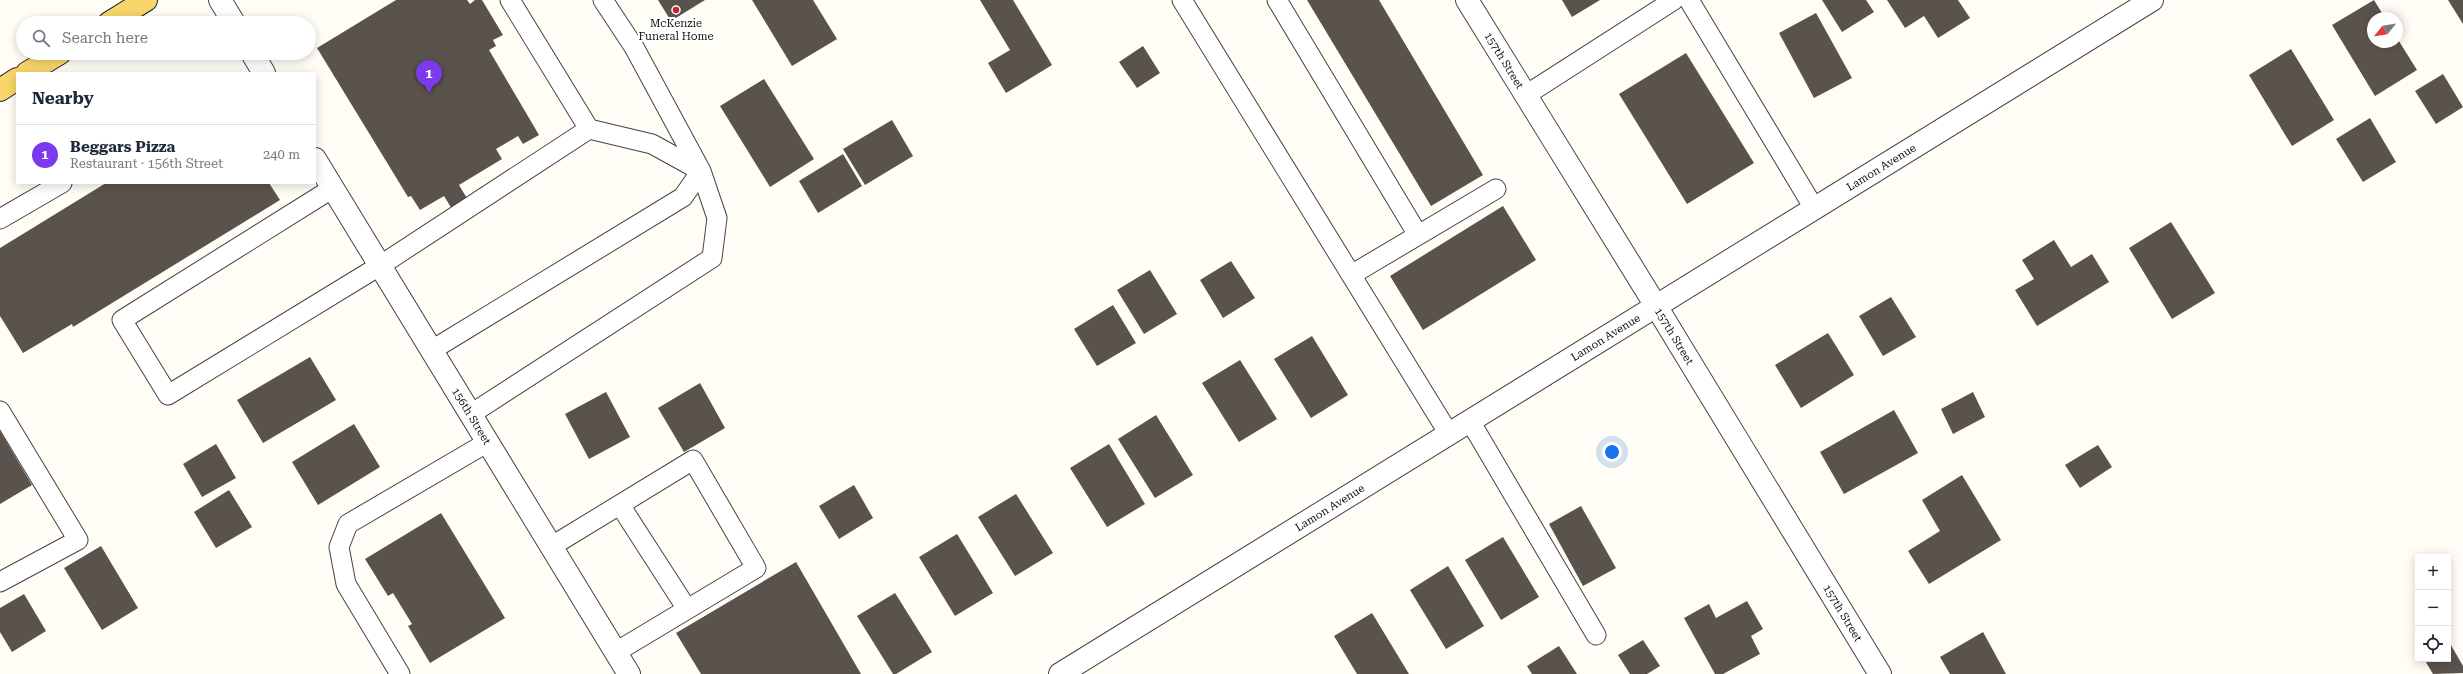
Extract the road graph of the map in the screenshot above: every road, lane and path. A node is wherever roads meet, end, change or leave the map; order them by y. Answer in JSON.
{"nodes":[{"id":1,"x":146,"y":0,"type":"edge"},
{"id":2,"x":220,"y":0,"type":"edge"},
{"id":3,"x":510,"y":0,"type":"edge"},
{"id":4,"x":603,"y":0,"type":"edge"},
{"id":5,"x":1182,"y":0,"type":"edge"},
{"id":6,"x":1277,"y":0,"type":"edge"},
{"id":7,"x":1467,"y":0,"type":"edge"},
{"id":8,"x":1674,"y":0,"type":"edge"},
{"id":9,"x":1689,"y":0,"type":"edge"},
{"id":10,"x":2152,"y":0,"type":"edge"},
{"id":11,"x":120,"y":16,"type":"edge"},
{"id":12,"x":230,"y":16,"type":"edge"},
{"id":13,"x":49,"y":60,"type":"edge"},
{"id":14,"x":30,"y":72,"type":"edge"},
{"id":15,"x":16,"y":80,"type":"edge"},
{"id":16,"x":0,"y":90,"type":"edge"},
{"id":17,"x":1526,"y":95,"type":"junction"},
{"id":18,"x":589,"y":129,"type":"junction"},
{"id":19,"x":316,"y":160,"type":"edge"},
{"id":20,"x":701,"y":171,"type":"junction"},
{"id":21,"x":60,"y":184,"type":"edge"},
{"id":22,"x":333,"y":188,"type":"junction"},
{"id":23,"x":1496,"y":189,"type":"dead end"},
{"id":24,"x":1814,"y":208,"type":"junction"},
{"id":25,"x":0,"y":219,"type":"edge"},
{"id":26,"x":1418,"y":235,"type":"junction"},
{"id":27,"x":381,"y":265,"type":"junction"},
{"id":28,"x":1351,"y":275,"type":"junction"},
{"id":29,"x":1656,"y":306,"type":"junction"},
{"id":30,"x":432,"y":350,"type":"junction"},
{"id":31,"x":0,"y":411,"type":"edge"},
{"id":32,"x":471,"y":414,"type":"junction"},
{"id":33,"x":1470,"y":421,"type":"junction"},
{"id":34,"x":1449,"y":434,"type":"junction"},
{"id":35,"x":488,"y":442,"type":"junction"},
{"id":36,"x":620,"y":505,"type":"junction"},
{"id":37,"x":552,"y":546,"type":"junction"},
{"id":38,"x":0,"y":582,"type":"edge"},
{"id":39,"x":687,"y":610,"type":"junction"},
{"id":40,"x":1596,"y":635,"type":"dead end"},
{"id":41,"x":616,"y":652,"type":"junction"},
{"id":42,"x":400,"y":674,"type":"edge"},
{"id":43,"x":629,"y":674,"type":"edge"},
{"id":44,"x":1060,"y":674,"type":"edge"},
{"id":45,"x":1880,"y":674,"type":"edge"}],
"edges":[{"from":1,"to":11,"type":"main road"},
{"from":2,"to":12,"type":"street"},
{"from":3,"to":18,"type":"lane"},
{"from":4,"to":20,"type":"lane"},
{"from":5,"to":28,"type":"lane"},
{"from":6,"to":26,"type":"lane"},
{"from":7,"to":17,"type":"street","name":"157th Street"},
{"from":8,"to":17,"type":"lane"},
{"from":9,"to":24,"type":"lane"},
{"from":10,"to":24,"type":"street","name":"Lamon Avenue"},
{"from":13,"to":14,"type":"main road"},
{"from":15,"to":16,"type":"main road"},
{"from":17,"to":29,"type":"street","name":"157th Street"},
{"from":18,"to":20,"type":"lane"},
{"from":18,"to":27,"type":"lane"},
{"from":19,"to":22,"type":"street","name":"156th Street"},
{"from":20,"to":30,"type":"lane"},
{"from":20,"to":32,"type":"lane"},
{"from":21,"to":25,"type":"lane"},
{"from":22,"to":27,"type":"street","name":"156th Street"},
{"from":22,"to":27,"type":"lane"},
{"from":23,"to":26,"type":"lane"},
{"from":24,"to":29,"type":"street","name":"Lamon Avenue"},
{"from":26,"to":28,"type":"lane"},
{"from":27,"to":30,"type":"street","name":"156th Street"},
{"from":28,"to":34,"type":"lane"},
{"from":29,"to":33,"type":"street","name":"Lamon Avenue"},
{"from":29,"to":45,"type":"street","name":"157th Street"},
{"from":30,"to":32,"type":"street","name":"156th Street"},
{"from":31,"to":38,"type":"lane"},
{"from":32,"to":35,"type":"street","name":"156th Street"},
{"from":33,"to":34,"type":"street","name":"Lamon Avenue"},
{"from":33,"to":40,"type":"lane"},
{"from":34,"to":44,"type":"street","name":"Lamon Avenue"},
{"from":35,"to":37,"type":"street","name":"156th Street"},
{"from":35,"to":42,"type":"lane"},
{"from":36,"to":37,"type":"lane"},
{"from":36,"to":39,"type":"lane"},
{"from":36,"to":39,"type":"lane"},
{"from":37,"to":41,"type":"street","name":"156th Street"},
{"from":39,"to":41,"type":"lane"},
{"from":41,"to":43,"type":"street","name":"156th Street"}]}
